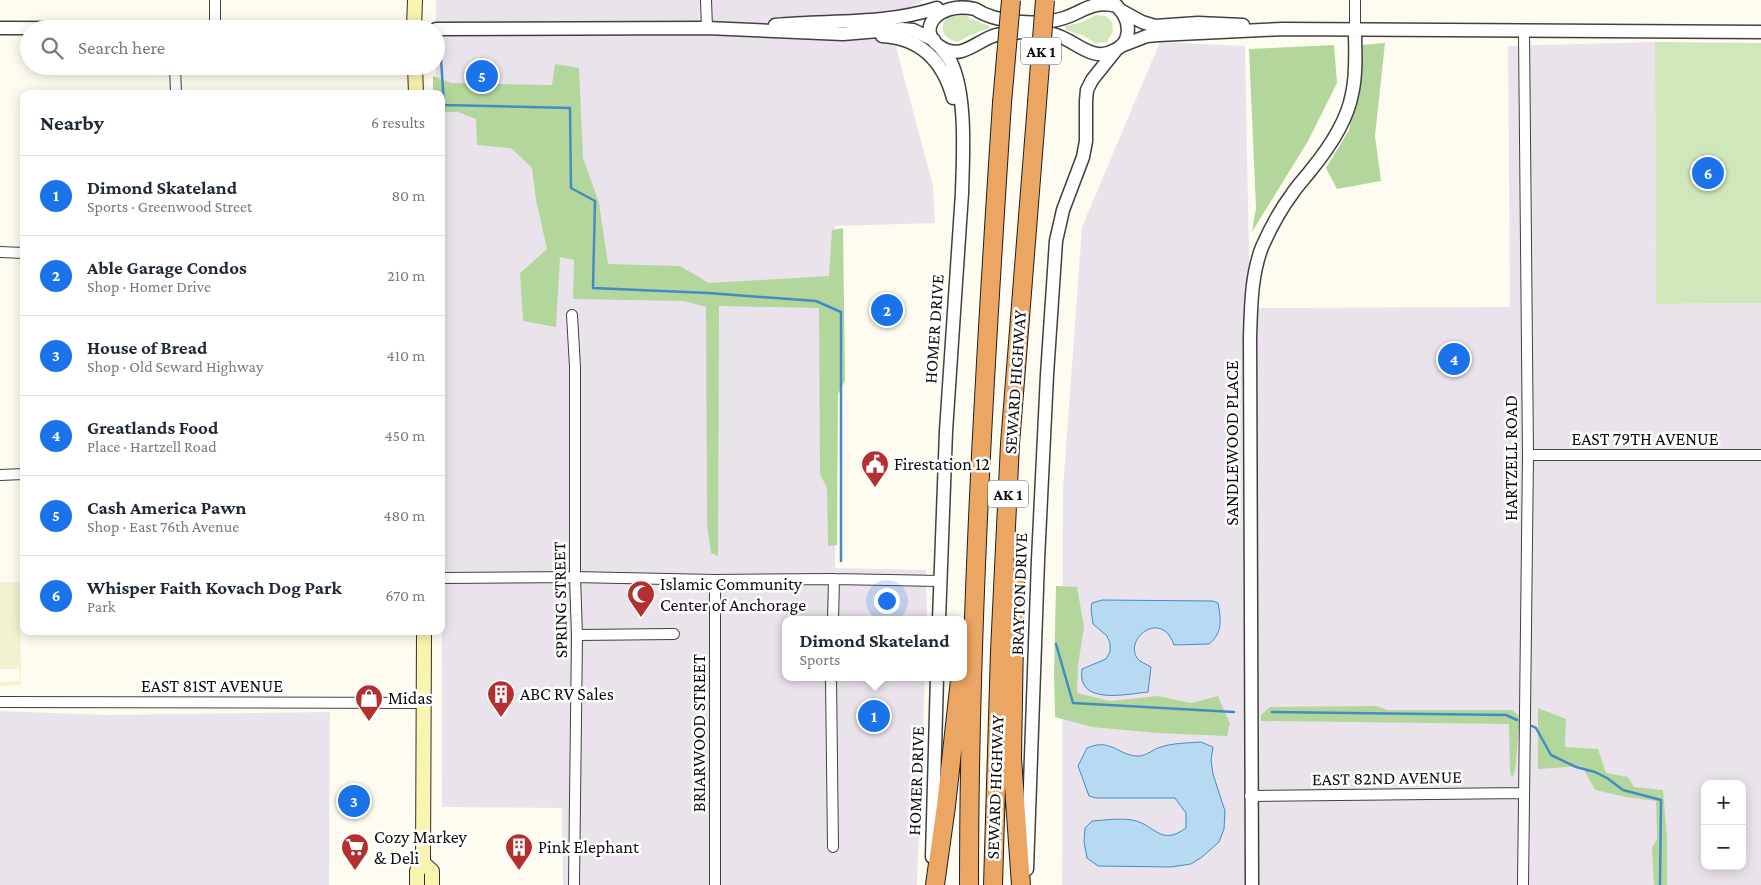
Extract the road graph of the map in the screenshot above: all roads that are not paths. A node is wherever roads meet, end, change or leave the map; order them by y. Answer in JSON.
{"nodes":[{"id":1,"x":215,"y":0,"type":"edge"},
{"id":2,"x":415,"y":0,"type":"edge"},
{"id":3,"x":706,"y":0,"type":"edge"},
{"id":4,"x":1011,"y":0,"type":"edge"},
{"id":5,"x":1046,"y":0,"type":"edge"},
{"id":6,"x":1355,"y":0,"type":"edge"},
{"id":7,"x":940,"y":3,"type":"edge"},
{"id":8,"x":1117,"y":6,"type":"edge"},
{"id":9,"x":215,"y":20,"type":"edge"},
{"id":10,"x":414,"y":20,"type":"edge"},
{"id":11,"x":0,"y":28,"type":"edge"},
{"id":12,"x":20,"y":28,"type":"edge"},
{"id":13,"x":707,"y":28,"type":"junction"},
{"id":14,"x":730,"y":28,"type":"junction"},
{"id":15,"x":445,"y":29,"type":"edge"},
{"id":16,"x":1283,"y":29,"type":"junction"},
{"id":17,"x":1355,"y":29,"type":"junction"},
{"id":18,"x":1524,"y":32,"type":"junction"},
{"id":19,"x":1761,"y":32,"type":"edge"},
{"id":20,"x":843,"y":34,"type":"junction"},
{"id":21,"x":937,"y":43,"type":"junction"},
{"id":22,"x":1119,"y":48,"type":"junction"},
{"id":23,"x":175,"y":75,"type":"edge"},
{"id":24,"x":415,"y":75,"type":"edge"},
{"id":25,"x":176,"y":90,"type":"edge"},
{"id":26,"x":416,"y":90,"type":"edge"},
{"id":27,"x":962,"y":142,"type":"junction"},
{"id":28,"x":0,"y":252,"type":"edge"},
{"id":29,"x":20,"y":252,"type":"edge"},
{"id":30,"x":572,"y":315,"type":"dead end"},
{"id":31,"x":1017,"y":340,"type":"junction"},
{"id":32,"x":1528,"y":455,"type":"junction"},
{"id":33,"x":1761,"y":455,"type":"edge"},
{"id":34,"x":0,"y":474,"type":"edge"},
{"id":35,"x":20,"y":474,"type":"edge"},
{"id":36,"x":976,"y":547,"type":"junction"},
{"id":37,"x":575,"y":576,"type":"junction"},
{"id":38,"x":445,"y":578,"type":"edge"},
{"id":39,"x":834,"y":579,"type":"junction"},
{"id":40,"x":715,"y":580,"type":"junction"},
{"id":41,"x":940,"y":582,"type":"junction"},
{"id":42,"x":832,"y":616,"type":"edge"},
{"id":43,"x":939,"y":616,"type":"edge"},
{"id":44,"x":967,"y":625,"type":"edge"},
{"id":45,"x":674,"y":634,"type":"dead end"},
{"id":46,"x":424,"y":635,"type":"edge"},
{"id":47,"x":577,"y":635,"type":"junction"},
{"id":48,"x":831,"y":681,"type":"edge"},
{"id":49,"x":937,"y":681,"type":"edge"},
{"id":50,"x":961,"y":681,"type":"edge"},
{"id":51,"x":0,"y":702,"type":"edge"},
{"id":52,"x":424,"y":702,"type":"junction"},
{"id":53,"x":1524,"y":793,"type":"junction"},
{"id":54,"x":1250,"y":796,"type":"junction"},
{"id":55,"x":832,"y":847,"type":"dead end"},
{"id":56,"x":423,"y":863,"type":"junction"},
{"id":57,"x":417,"y":885,"type":"edge"},
{"id":58,"x":432,"y":885,"type":"edge"},
{"id":59,"x":574,"y":885,"type":"edge"},
{"id":60,"x":715,"y":885,"type":"edge"},
{"id":61,"x":931,"y":885,"type":"edge"},
{"id":62,"x":935,"y":885,"type":"edge"},
{"id":63,"x":969,"y":885,"type":"edge"},
{"id":64,"x":992,"y":885,"type":"edge"},
{"id":65,"x":1021,"y":885,"type":"edge"},
{"id":66,"x":1027,"y":885,"type":"edge"},
{"id":67,"x":1252,"y":885,"type":"edge"},
{"id":68,"x":1523,"y":885,"type":"edge"}],
"edges":[{"from":1,"to":9,"type":"street"},
{"from":2,"to":10,"type":"main road"},
{"from":3,"to":13,"type":"street"},
{"from":4,"to":36,"type":"highway","name":"SEWARD HIGHWAY","number":"AK 1","bridge":true},
{"from":5,"to":31,"type":"highway","name":"SEWARD HIGHWAY","number":"AK 1","bridge":true},
{"from":6,"to":17,"type":"street"},
{"from":7,"to":8,"type":"street"},
{"from":7,"to":14,"type":"street"},
{"from":7,"to":21,"type":"street"},
{"from":8,"to":16,"type":"street"},
{"from":8,"to":22,"type":"street"},
{"from":11,"to":12,"type":"street"},
{"from":13,"to":14,"type":"street"},
{"from":13,"to":15,"type":"street"},
{"from":14,"to":20,"type":"street"},
{"from":16,"to":17,"type":"street"},
{"from":16,"to":22,"type":"street"},
{"from":17,"to":18,"type":"street"},
{"from":17,"to":54,"type":"street","name":"SANDLEWOOD PLACE"},
{"from":18,"to":19,"type":"street"},
{"from":18,"to":32,"type":"street","name":"HARTZELL ROAD"},
{"from":20,"to":21,"type":"street"},
{"from":20,"to":27,"type":"street"},
{"from":21,"to":22,"type":"street"},
{"from":21,"to":27,"type":"street","name":"HOMER DRIVE"},
{"from":22,"to":66,"type":"street","name":"BRAYTON DRIVE"},
{"from":23,"to":25,"type":"street"},
{"from":24,"to":26,"type":"main road"},
{"from":27,"to":41,"type":"street","name":"HOMER DRIVE"},
{"from":28,"to":29,"type":"street"},
{"from":30,"to":37,"type":"street","name":"SPRING STREET"},
{"from":31,"to":64,"type":"highway","name":"SEWARD HIGHWAY","number":"AK 1"},
{"from":31,"to":65,"type":"highway"},
{"from":32,"to":33,"type":"street","name":"EAST 79TH AVENUE"},
{"from":32,"to":53,"type":"street","name":"HARTZELL ROAD"},
{"from":34,"to":35,"type":"street"},
{"from":36,"to":44,"type":"highway"},
{"from":36,"to":63,"type":"highway","name":"SEWARD HIGHWAY","number":"AK 1"},
{"from":37,"to":38,"type":"street"},
{"from":37,"to":40,"type":"street"},
{"from":37,"to":47,"type":"street","name":"SPRING STREET"},
{"from":39,"to":40,"type":"street"},
{"from":39,"to":41,"type":"street"},
{"from":39,"to":42,"type":"street"},
{"from":40,"to":60,"type":"street","name":"BRIARWOOD STREET"},
{"from":41,"to":43,"type":"street","name":"HOMER DRIVE"},
{"from":45,"to":47,"type":"street"},
{"from":46,"to":52,"type":"main road"},
{"from":47,"to":59,"type":"street","name":"SPRING STREET"},
{"from":48,"to":55,"type":"street"},
{"from":49,"to":61,"type":"street","name":"HOMER DRIVE"},
{"from":50,"to":62,"type":"highway"},
{"from":51,"to":52,"type":"street","name":"EAST 81ST AVENUE"},
{"from":52,"to":56,"type":"main road"},
{"from":53,"to":54,"type":"street","name":"EAST 82ND AVENUE"},
{"from":53,"to":68,"type":"street","name":"HARTZELL ROAD"},
{"from":54,"to":67,"type":"street","name":"SANDLEWOOD PLACE"},
{"from":56,"to":57,"type":"main road"},
{"from":56,"to":58,"type":"main road"}]}
